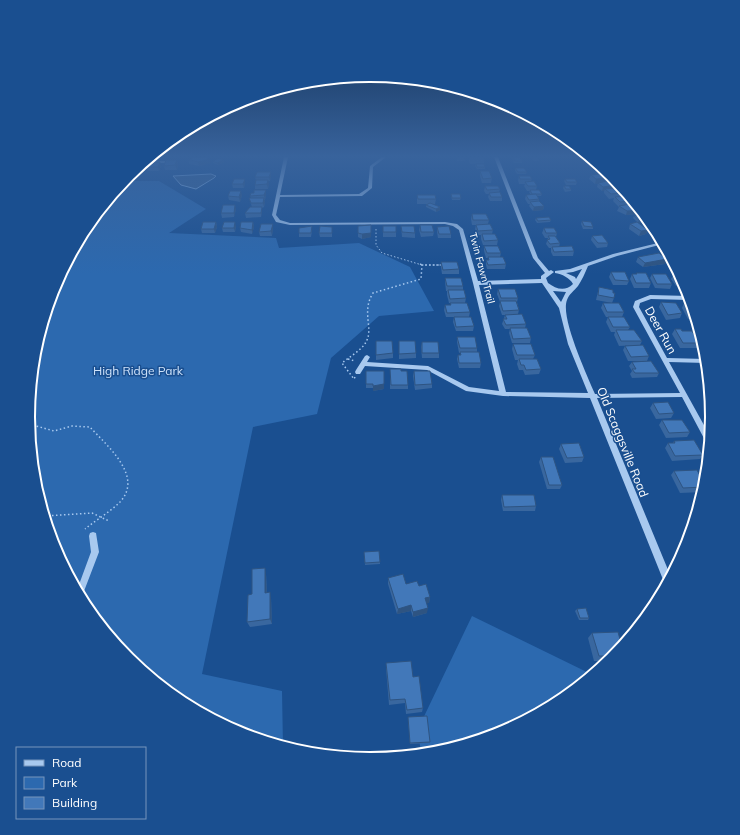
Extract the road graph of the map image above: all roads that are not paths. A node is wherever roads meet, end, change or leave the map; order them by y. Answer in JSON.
{"nodes":[{"id":1,"x":278,"y":196,"type":"edge"},
{"id":2,"x":511,"y":196,"type":"edge"},
{"id":3,"x":657,"y":245,"type":"edge"},
{"id":4,"x":586,"y":266,"type":"junction"},
{"id":5,"x":557,"y":272,"type":"junction"},
{"id":6,"x":548,"y":273,"type":"junction"},
{"id":7,"x":543,"y":281,"type":"junction"},
{"id":8,"x":476,"y":283,"type":"junction"},
{"id":9,"x":576,"y":284,"type":"junction"},
{"id":10,"x":548,"y":287,"type":"junction"},
{"id":11,"x":570,"y":290,"type":"junction"},
{"id":12,"x":682,"y":298,"type":"edge"},
{"id":13,"x":562,"y":308,"type":"junction"},
{"id":14,"x":367,"y":356,"type":"dead end"},
{"id":15,"x":665,"y":360,"type":"junction"},
{"id":16,"x":700,"y":360,"type":"edge"},
{"id":17,"x":363,"y":364,"type":"junction"},
{"id":18,"x":358,"y":372,"type":"road end"},
{"id":19,"x":503,"y":394,"type":"junction"},
{"id":20,"x":684,"y":395,"type":"junction"},
{"id":21,"x":593,"y":396,"type":"junction"},
{"id":22,"x":704,"y":432,"type":"edge"},
{"id":23,"x":93,"y":536,"type":"dead end"},
{"id":24,"x":665,"y":575,"type":"edge"},
{"id":25,"x":82,"y":588,"type":"edge"}],
"edges":[{"from":1,"to":8,"type":"street","name":"Twin Fawn Trail"},
{"from":2,"to":6,"type":"street"},
{"from":3,"to":4,"type":"street"},
{"from":4,"to":5,"type":"street"},
{"from":4,"to":9,"type":"street"},
{"from":5,"to":6,"type":"street"},
{"from":5,"to":9,"type":"street"},
{"from":6,"to":7,"type":"street"},
{"from":7,"to":8,"type":"street"},
{"from":7,"to":10,"type":"street","name":"Old Scaggsville Road"},
{"from":8,"to":19,"type":"street","name":"Twin Fawn Trail"},
{"from":9,"to":11,"type":"street"},
{"from":10,"to":11,"type":"street"},
{"from":10,"to":13,"type":"street","name":"Old Scaggsville Road"},
{"from":11,"to":13,"type":"street"},
{"from":12,"to":15,"type":"street","name":"Deer Run"},
{"from":13,"to":21,"type":"street","name":"Old Scaggsville Road"},
{"from":14,"to":17,"type":"street"},
{"from":15,"to":16,"type":"street"},
{"from":15,"to":20,"type":"street","name":"Deer Run"},
{"from":17,"to":18,"type":"street"},
{"from":17,"to":19,"type":"street"},
{"from":19,"to":21,"type":"street"},
{"from":20,"to":21,"type":"street"},
{"from":20,"to":22,"type":"street","name":"Deer Run"},
{"from":21,"to":24,"type":"street","name":"Old Scaggsville Road"},
{"from":23,"to":25,"type":"street"}]}
